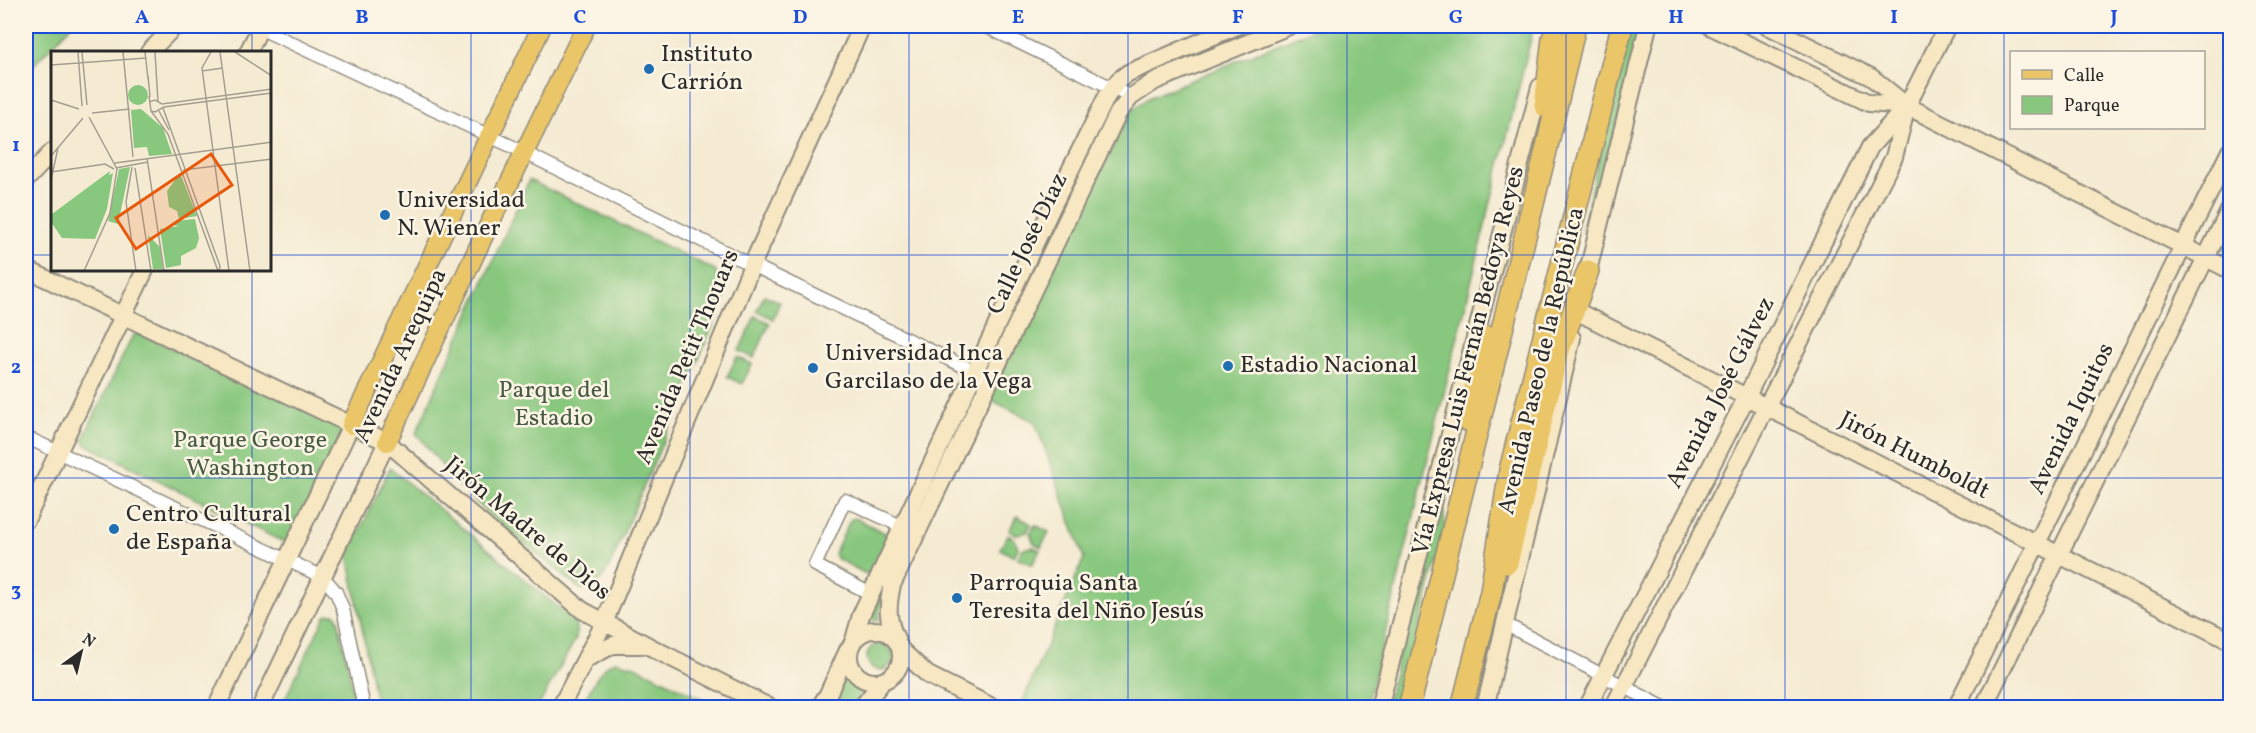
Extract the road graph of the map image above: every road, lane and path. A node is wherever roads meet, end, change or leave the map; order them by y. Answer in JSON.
{"nodes":[{"id":1,"x":175,"y":26,"type":"edge"},
{"id":2,"x":259,"y":26,"type":"edge"},
{"id":3,"x":542,"y":26,"type":"edge"},
{"id":4,"x":586,"y":26,"type":"edge"},
{"id":5,"x":862,"y":26,"type":"edge"},
{"id":6,"x":985,"y":26,"type":"edge"},
{"id":7,"x":1237,"y":26,"type":"edge"},
{"id":8,"x":1289,"y":26,"type":"edge"},
{"id":9,"x":1575,"y":26,"type":"edge"},
{"id":10,"x":1622,"y":26,"type":"edge"},
{"id":11,"x":1648,"y":26,"type":"edge"},
{"id":12,"x":1710,"y":26,"type":"edge"},
{"id":13,"x":1768,"y":26,"type":"edge"},
{"id":14,"x":1947,"y":26,"type":"edge"},
{"id":15,"x":1555,"y":32,"type":"edge"},
{"id":16,"x":150,"y":51,"type":"edge"},
{"id":17,"x":248,"y":51,"type":"edge"},
{"id":18,"x":1113,"y":87,"type":"junction"},
{"id":19,"x":1131,"y":97,"type":"junction"},
{"id":20,"x":1907,"y":106,"type":"junction"},
{"id":21,"x":488,"y":136,"type":"junction"},
{"id":22,"x":2230,"y":151,"type":"edge"},
{"id":23,"x":51,"y":153,"type":"edge"},
{"id":24,"x":524,"y":153,"type":"junction"},
{"id":25,"x":26,"y":180,"type":"edge"},
{"id":26,"x":2230,"y":209,"type":"edge"},
{"id":27,"x":2184,"y":247,"type":"junction"},
{"id":28,"x":2206,"y":258,"type":"junction"},
{"id":29,"x":752,"y":264,"type":"junction"},
{"id":30,"x":26,"y":269,"type":"edge"},
{"id":31,"x":2230,"y":270,"type":"edge"},
{"id":32,"x":1588,"y":271,"type":"junction"},
{"id":33,"x":143,"y":272,"type":"edge"},
{"id":34,"x":1578,"y":312,"type":"junction"},
{"id":35,"x":123,"y":315,"type":"junction"},
{"id":36,"x":976,"y":372,"type":"junction"},
{"id":37,"x":992,"y":380,"type":"junction"},
{"id":38,"x":1746,"y":398,"type":"junction"},
{"id":39,"x":1765,"y":408,"type":"junction"},
{"id":40,"x":351,"y":425,"type":"junction"},
{"id":41,"x":26,"y":437,"type":"edge"},
{"id":42,"x":387,"y":442,"type":"junction"},
{"id":43,"x":57,"y":452,"type":"junction"},
{"id":44,"x":1462,"y":497,"type":"junction"},
{"id":45,"x":26,"y":520,"type":"edge"},
{"id":46,"x":912,"y":520,"type":"junction"},
{"id":47,"x":2037,"y":544,"type":"junction"},
{"id":48,"x":2059,"y":555,"type":"junction"},
{"id":49,"x":287,"y":560,"type":"junction"},
{"id":50,"x":323,"y":577,"type":"junction"},
{"id":51,"x":1491,"y":592,"type":"junction"},
{"id":52,"x":871,"y":594,"type":"junction"},
{"id":53,"x":604,"y":623,"type":"junction"},
{"id":54,"x":1504,"y":624,"type":"junction"},
{"id":55,"x":2230,"y":641,"type":"edge"},
{"id":56,"x":852,"y":643,"type":"junction"},
{"id":57,"x":899,"y":646,"type":"junction"},
{"id":58,"x":656,"y":650,"type":"junction"},
{"id":59,"x":585,"y":659,"type":"junction"},
{"id":60,"x":928,"y":675,"type":"junction"},
{"id":61,"x":1603,"y":675,"type":"junction"},
{"id":62,"x":888,"y":679,"type":"junction"},
{"id":63,"x":1624,"y":686,"type":"junction"},
{"id":64,"x":216,"y":708,"type":"edge"},
{"id":65,"x":260,"y":708,"type":"edge"},
{"id":66,"x":364,"y":708,"type":"edge"},
{"id":67,"x":560,"y":708,"type":"edge"},
{"id":68,"x":771,"y":708,"type":"edge"},
{"id":69,"x":819,"y":708,"type":"edge"},
{"id":70,"x":861,"y":708,"type":"edge"},
{"id":71,"x":994,"y":708,"type":"edge"},
{"id":72,"x":1379,"y":708,"type":"edge"},
{"id":73,"x":1409,"y":708,"type":"edge"},
{"id":74,"x":1462,"y":708,"type":"edge"},
{"id":75,"x":1485,"y":708,"type":"edge"},
{"id":76,"x":1587,"y":708,"type":"edge"},
{"id":77,"x":1613,"y":708,"type":"edge"},
{"id":78,"x":1665,"y":708,"type":"edge"},
{"id":79,"x":1956,"y":708,"type":"edge"},
{"id":80,"x":1983,"y":708,"type":"edge"}],
"edges":[{"from":1,"to":16,"type":"main road"},
{"from":2,"to":17,"type":"main road"},
{"from":2,"to":21,"type":"street"},
{"from":3,"to":21,"type":"main road","name":"Avenida Arequipa"},
{"from":4,"to":24,"type":"main road","name":"Avenida Arequipa"},
{"from":5,"to":29,"type":"main road","name":"Avenida Petit Thouars"},
{"from":6,"to":18,"type":"street"},
{"from":7,"to":18,"type":"main road","name":"Calle José Díaz"},
{"from":8,"to":19,"type":"main road","name":"Calle José Díaz"},
{"from":9,"to":44,"type":"highway","name":"Vía Expresa Luis Fernán Bedoya Reyes"},
{"from":10,"to":51,"type":"highway"},
{"from":11,"to":32,"type":"main road","name":"Avenida Paseo de la República"},
{"from":12,"to":20,"type":"main road"},
{"from":13,"to":20,"type":"main road"},
{"from":14,"to":20,"type":"main road","name":"Avenida José Gálvez"},
{"from":15,"to":44,"type":"highway"},
{"from":15,"to":72,"type":"main road"},
{"from":18,"to":19,"type":"street"},
{"from":18,"to":36,"type":"main road","name":"Calle José Díaz"},
{"from":19,"to":37,"type":"main road","name":"Calle José Díaz"},
{"from":20,"to":27,"type":"main road"},
{"from":20,"to":38,"type":"main road","name":"Avenida José Gálvez"},
{"from":20,"to":39,"type":"main road","name":"Avenida José Gálvez"},
{"from":21,"to":24,"type":"street"},
{"from":21,"to":40,"type":"main road","name":"Avenida Arequipa"},
{"from":22,"to":27,"type":"main road","name":"Avenida Iquitos"},
{"from":23,"to":25,"type":"main road"},
{"from":24,"to":29,"type":"street"},
{"from":24,"to":42,"type":"main road","name":"Avenida Arequipa"},
{"from":26,"to":28,"type":"main road","name":"Avenida Iquitos"},
{"from":27,"to":28,"type":"main road"},
{"from":27,"to":47,"type":"main road","name":"Avenida Iquitos"},
{"from":28,"to":31,"type":"main road"},
{"from":28,"to":48,"type":"main road","name":"Avenida Iquitos"},
{"from":29,"to":36,"type":"street"},
{"from":29,"to":53,"type":"main road","name":"Avenida Petit Thouars"},
{"from":30,"to":35,"type":"main road","name":"Jirón Madre de Dios"},
{"from":32,"to":34,"type":"main road","name":"Avenida Paseo de la República"},
{"from":32,"to":51,"type":"highway"},
{"from":33,"to":35,"type":"main road"},
{"from":34,"to":38,"type":"main road","name":"Jirón Humboldt"},
{"from":34,"to":54,"type":"main road","name":"Avenida Paseo de la República"},
{"from":35,"to":40,"type":"main road","name":"Jirón Madre de Dios"},
{"from":35,"to":43,"type":"main road"},
{"from":36,"to":37,"type":"street"},
{"from":36,"to":46,"type":"main road","name":"Calle José Díaz"},
{"from":37,"to":46,"type":"main road","name":"Calle José Díaz"},
{"from":38,"to":39,"type":"main road","name":"Jirón Humboldt"},
{"from":38,"to":61,"type":"main road","name":"Avenida José Gálvez"},
{"from":39,"to":47,"type":"main road","name":"Jirón Humboldt"},
{"from":39,"to":63,"type":"main road","name":"Avenida José Gálvez"},
{"from":40,"to":42,"type":"main road","name":"Jirón Madre de Dios"},
{"from":40,"to":49,"type":"main road","name":"Avenida Arequipa"},
{"from":41,"to":43,"type":"street"},
{"from":42,"to":50,"type":"main road","name":"Avenida Arequipa"},
{"from":42,"to":53,"type":"main road","name":"Jirón Madre de Dios"},
{"from":43,"to":45,"type":"main road"},
{"from":43,"to":49,"type":"street"},
{"from":44,"to":73,"type":"highway","name":"Vía Expresa Luis Fernán Bedoya Reyes"},
{"from":46,"to":52,"type":"main road","name":"Calle José Díaz"},
{"from":46,"to":52,"type":"street"},
{"from":46,"to":57,"type":"main road","name":"Calle José Díaz"},
{"from":47,"to":48,"type":"main road","name":"Jirón Humboldt"},
{"from":47,"to":79,"type":"main road","name":"Avenida Iquitos"},
{"from":48,"to":55,"type":"main road","name":"Jirón Humboldt"},
{"from":48,"to":80,"type":"main road","name":"Avenida Iquitos"},
{"from":49,"to":50,"type":"street"},
{"from":49,"to":64,"type":"main road","name":"Avenida Arequipa"},
{"from":50,"to":65,"type":"main road","name":"Avenida Arequipa"},
{"from":50,"to":66,"type":"street"},
{"from":51,"to":74,"type":"highway"},
{"from":52,"to":56,"type":"main road","name":"Calle José Díaz"},
{"from":53,"to":58,"type":"main road","name":"Jirón Madre de Dios"},
{"from":53,"to":59,"type":"main road","name":"Avenida Petit Thouars"},
{"from":54,"to":61,"type":"street"},
{"from":54,"to":75,"type":"main road","name":"Avenida Paseo de la República"},
{"from":56,"to":57,"type":"main road"},
{"from":56,"to":62,"type":"main road"},
{"from":56,"to":69,"type":"main road"},
{"from":57,"to":60,"type":"main road"},
{"from":57,"to":62,"type":"main road"},
{"from":58,"to":59,"type":"main road"},
{"from":58,"to":68,"type":"main road","name":"Jirón Madre de Dios"},
{"from":59,"to":67,"type":"main road","name":"Avenida Petit Thouars"},
{"from":60,"to":62,"type":"main road"},
{"from":60,"to":71,"type":"main road"},
{"from":61,"to":63,"type":"street"},
{"from":61,"to":76,"type":"main road","name":"Avenida José Gálvez"},
{"from":62,"to":70,"type":"main road"},
{"from":63,"to":77,"type":"main road","name":"Avenida José Gálvez"},
{"from":63,"to":78,"type":"street"}]}
